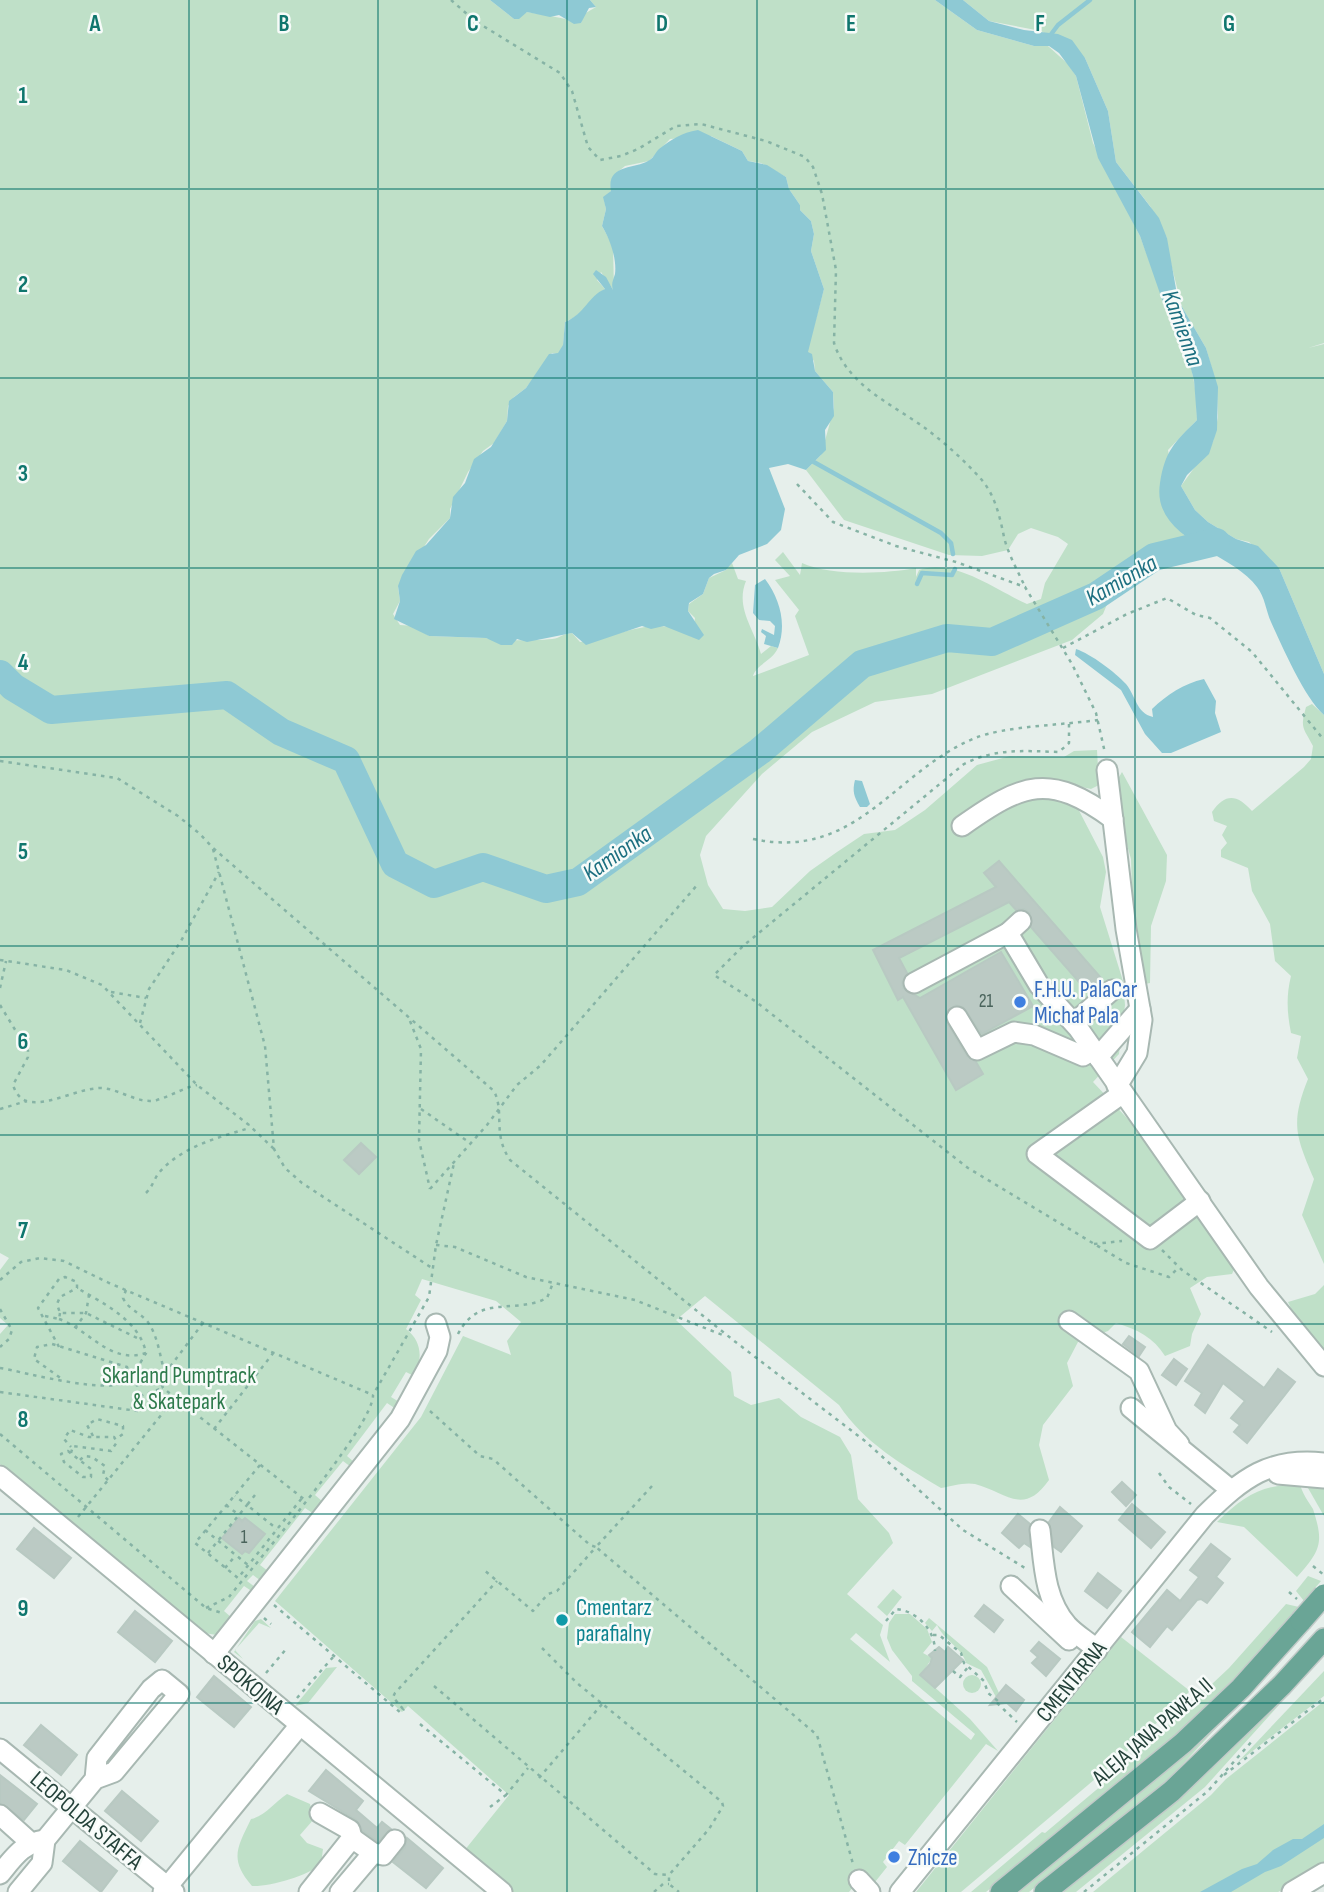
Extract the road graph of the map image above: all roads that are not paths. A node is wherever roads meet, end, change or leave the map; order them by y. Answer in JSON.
{"nodes":[{"id":1,"x":1107,"y":764,"type":"road end"},
{"id":2,"x":1113,"y":819,"type":"junction"},
{"id":3,"x":962,"y":826,"type":"dead end"},
{"id":4,"x":914,"y":983,"type":"dead end"},
{"id":5,"x":1112,"y":990,"type":"dead end"},
{"id":6,"x":1140,"y":1009,"type":"junction"},
{"id":7,"x":957,"y":1017,"type":"dead end"},
{"id":8,"x":1074,"y":1023,"type":"junction"},
{"id":9,"x":1095,"y":1054,"type":"junction"},
{"id":10,"x":1120,"y":1090,"type":"junction"},
{"id":11,"x":1200,"y":1201,"type":"junction"},
{"id":12,"x":428,"y":1318,"type":"road end"},
{"id":13,"x":1069,"y":1321,"type":"dead end"},
{"id":14,"x":1324,"y":1366,"type":"edge"},
{"id":15,"x":1131,"y":1408,"type":"dead end"},
{"id":16,"x":1178,"y":1444,"type":"junction"},
{"id":17,"x":1323,"y":1472,"type":"edge"},
{"id":18,"x":0,"y":1476,"type":"edge"},
{"id":19,"x":1231,"y":1490,"type":"junction"},
{"id":20,"x":1040,"y":1531,"type":"dead end"},
{"id":21,"x":1011,"y":1586,"type":"dead end"},
{"id":22,"x":1324,"y":1595,"type":"edge"},
{"id":23,"x":1324,"y":1639,"type":"edge"},
{"id":24,"x":1097,"y":1650,"type":"junction"},
{"id":25,"x":214,"y":1654,"type":"junction"},
{"id":26,"x":300,"y":1725,"type":"junction"},
{"id":27,"x":0,"y":1749,"type":"edge"},
{"id":28,"x":95,"y":1779,"type":"junction"},
{"id":29,"x":72,"y":1808,"type":"junction"},
{"id":30,"x":320,"y":1813,"type":"dead end"},
{"id":31,"x":0,"y":1815,"type":"edge"},
{"id":32,"x":352,"y":1838,"type":"junction"},
{"id":33,"x":395,"y":1840,"type":"dead end"},
{"id":34,"x":38,"y":1841,"type":"junction"},
{"id":35,"x":373,"y":1853,"type":"junction"},
{"id":36,"x":1324,"y":1873,"type":"edge"},
{"id":37,"x":0,"y":1874,"type":"edge"},
{"id":38,"x":168,"y":1890,"type":"edge"},
{"id":39,"x":18,"y":1892,"type":"edge"},
{"id":40,"x":309,"y":1892,"type":"edge"},
{"id":41,"x":340,"y":1892,"type":"edge"},
{"id":42,"x":502,"y":1892,"type":"edge"},
{"id":43,"x":900,"y":1892,"type":"edge"},
{"id":44,"x":1001,"y":1892,"type":"edge"},
{"id":45,"x":1045,"y":1892,"type":"edge"},
{"id":46,"x":1292,"y":1892,"type":"edge"}],
"edges":[{"from":1,"to":2,"type":"street"},
{"from":2,"to":3,"type":"street"},
{"from":2,"to":6,"type":"street"},
{"from":4,"to":8,"type":"street"},
{"from":5,"to":8,"type":"street"},
{"from":6,"to":9,"type":"street"},
{"from":6,"to":10,"type":"street"},
{"from":7,"to":9,"type":"street"},
{"from":8,"to":9,"type":"street"},
{"from":9,"to":10,"type":"street"},
{"from":10,"to":11,"type":"street"},
{"from":10,"to":11,"type":"street"},
{"from":11,"to":14,"type":"street"},
{"from":12,"to":25,"type":"street"},
{"from":13,"to":16,"type":"street"},
{"from":15,"to":16,"type":"street"},
{"from":16,"to":19,"type":"street"},
{"from":17,"to":19,"type":"street","name":"CMENTARNA"},
{"from":18,"to":25,"type":"street","name":"SPOKOJNA"},
{"from":19,"to":24,"type":"street","name":"CMENTARNA"},
{"from":20,"to":24,"type":"street"},
{"from":21,"to":24,"type":"street"},
{"from":22,"to":44,"type":"main road","name":"ALEJA JANA PAWŁA II","bridge":true},
{"from":23,"to":45,"type":"main road"},
{"from":24,"to":43,"type":"street","name":"CMENTARNA"},
{"from":25,"to":26,"type":"street","name":"SPOKOJNA"},
{"from":26,"to":38,"type":"street"},
{"from":26,"to":42,"type":"street","name":"SPOKOJNA"},
{"from":27,"to":29,"type":"street","name":"LEOPOLDA STAFFA"},
{"from":28,"to":28,"type":"street"},
{"from":28,"to":29,"type":"street"},
{"from":29,"to":34,"type":"street"},
{"from":29,"to":38,"type":"street","name":"LEOPOLDA STAFFA"},
{"from":30,"to":32,"type":"street"},
{"from":31,"to":34,"type":"street"},
{"from":32,"to":35,"type":"street"},
{"from":32,"to":40,"type":"street"},
{"from":33,"to":35,"type":"street"},
{"from":34,"to":37,"type":"street"},
{"from":34,"to":39,"type":"street"},
{"from":35,"to":41,"type":"street"},
{"from":36,"to":46,"type":"street"}]}
